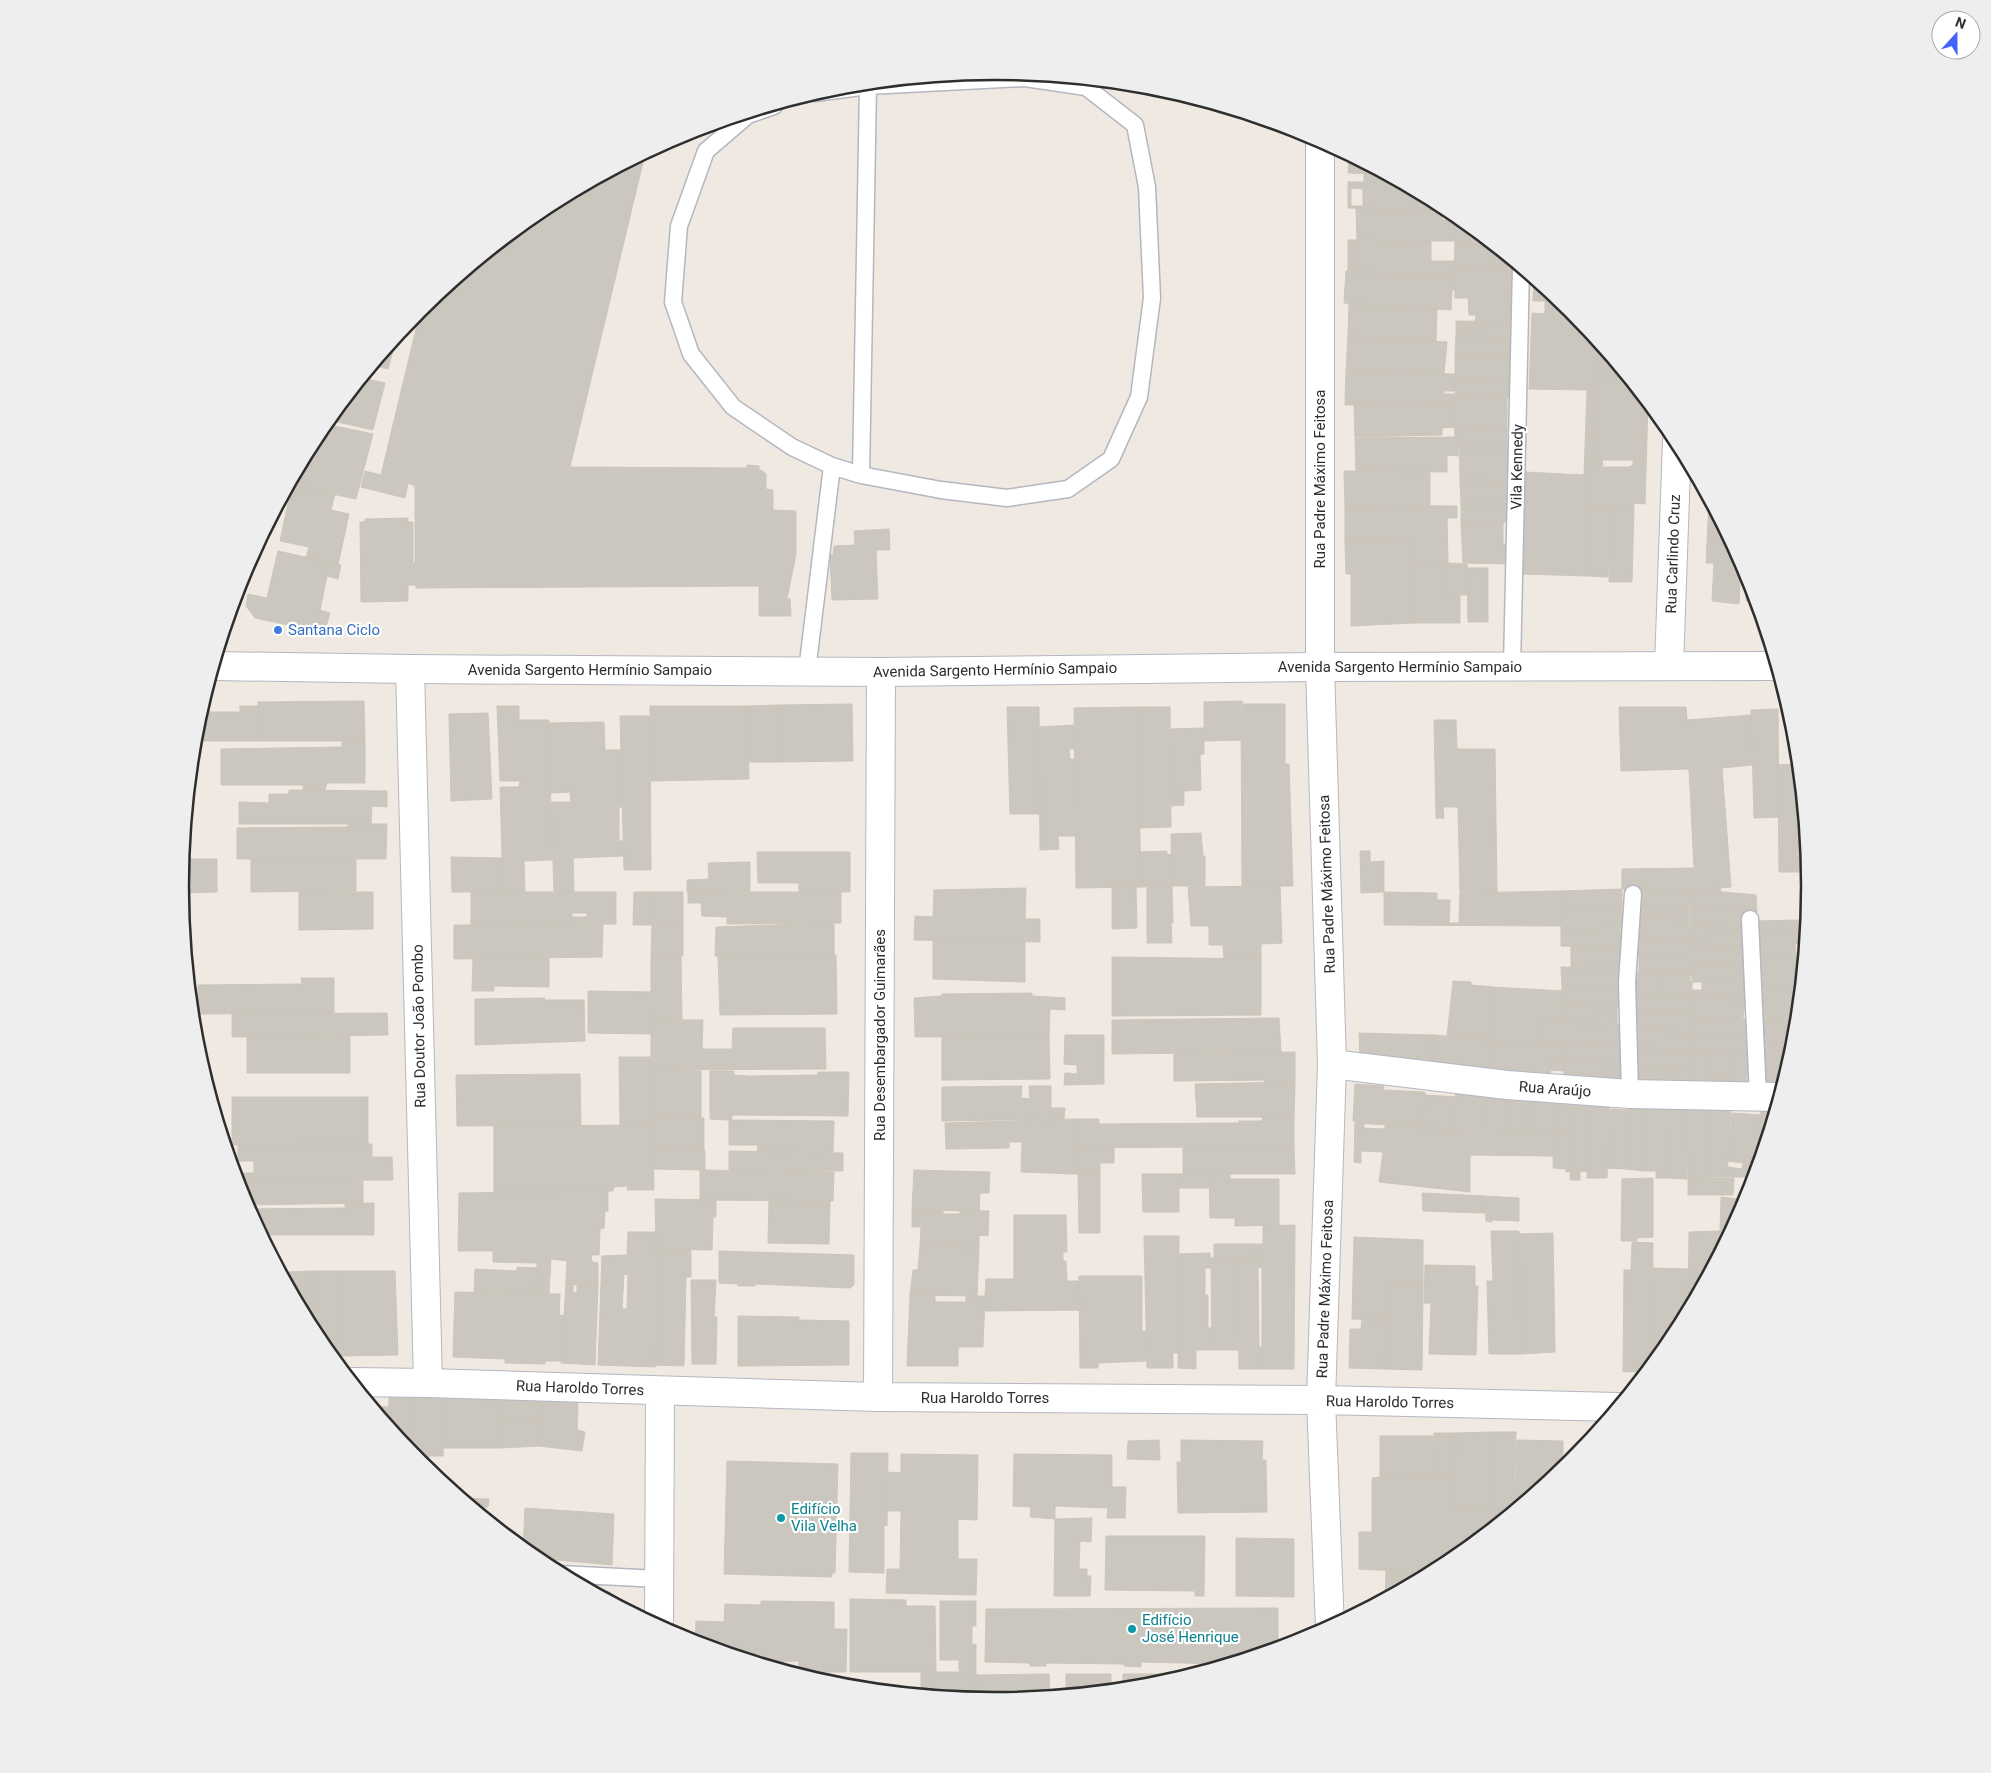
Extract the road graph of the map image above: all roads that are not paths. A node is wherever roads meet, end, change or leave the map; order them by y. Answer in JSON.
{"nodes":[{"id":1,"x":956,"y":81,"type":"edge"},
{"id":2,"x":939,"y":82,"type":"edge"},
{"id":3,"x":1051,"y":82,"type":"edge"},
{"id":4,"x":868,"y":90,"type":"edge"},
{"id":5,"x":739,"y":122,"type":"edge"},
{"id":6,"x":1320,"y":148,"type":"edge"},
{"id":7,"x":1521,"y":275,"type":"edge"},
{"id":8,"x":1677,"y":455,"type":"edge"},
{"id":9,"x":832,"y":466,"type":"junction"},
{"id":10,"x":861,"y":475,"type":"junction"},
{"id":11,"x":220,"y":666,"type":"edge"},
{"id":12,"x":1512,"y":666,"type":"junction"},
{"id":13,"x":1669,"y":666,"type":"junction"},
{"id":14,"x":1771,"y":666,"type":"edge"},
{"id":15,"x":1320,"y":667,"type":"junction"},
{"id":16,"x":410,"y":669,"type":"junction"},
{"id":17,"x":807,"y":671,"type":"junction"},
{"id":18,"x":881,"y":672,"type":"junction"},
{"id":19,"x":1633,"y":894,"type":"dead end"},
{"id":20,"x":1750,"y":918,"type":"dead end"},
{"id":21,"x":1332,"y":1064,"type":"junction"},
{"id":22,"x":1630,"y":1094,"type":"junction"},
{"id":23,"x":1769,"y":1097,"type":"edge"},
{"id":24,"x":360,"y":1382,"type":"edge"},
{"id":25,"x":428,"y":1383,"type":"junction"},
{"id":26,"x":660,"y":1391,"type":"junction"},
{"id":27,"x":878,"y":1398,"type":"junction"},
{"id":28,"x":1321,"y":1400,"type":"junction"},
{"id":29,"x":1611,"y":1407,"type":"edge"},
{"id":30,"x":576,"y":1575,"type":"edge"},
{"id":31,"x":659,"y":1579,"type":"junction"},
{"id":32,"x":659,"y":1619,"type":"edge"},
{"id":33,"x":1330,"y":1620,"type":"edge"}],
"edges":[{"from":1,"to":2,"type":"lane"},
{"from":3,"to":10,"type":"lane"},
{"from":4,"to":10,"type":"lane"},
{"from":5,"to":9,"type":"lane"},
{"from":6,"to":15,"type":"street","name":"Rua Padre Máximo Feitosa"},
{"from":7,"to":12,"type":"lane","name":"Vila Kennedy"},
{"from":8,"to":13,"type":"street","name":"Rua Carlindo Cruz"},
{"from":9,"to":10,"type":"lane"},
{"from":9,"to":17,"type":"lane"},
{"from":11,"to":16,"type":"street","name":"Avenida Sargento Hermínio Sampaio"},
{"from":12,"to":13,"type":"street","name":"Avenida Sargento Hermínio Sampaio"},
{"from":12,"to":15,"type":"street","name":"Avenida Sargento Hermínio Sampaio"},
{"from":13,"to":14,"type":"street","name":"Avenida Sargento Hermínio Sampaio"},
{"from":15,"to":18,"type":"street","name":"Avenida Sargento Hermínio Sampaio"},
{"from":15,"to":21,"type":"street","name":"Rua Padre Máximo Feitosa"},
{"from":16,"to":17,"type":"street","name":"Avenida Sargento Hermínio Sampaio"},
{"from":16,"to":25,"type":"street","name":"Rua Doutor João Pombo"},
{"from":17,"to":18,"type":"street","name":"Avenida Sargento Hermínio Sampaio"},
{"from":18,"to":27,"type":"street","name":"Rua Desembargador Guimarães"},
{"from":19,"to":22,"type":"lane"},
{"from":20,"to":23,"type":"lane"},
{"from":21,"to":22,"type":"street","name":"Rua Araújo"},
{"from":21,"to":28,"type":"street","name":"Rua Padre Máximo Feitosa"},
{"from":22,"to":23,"type":"street","name":"Rua Araújo"},
{"from":24,"to":25,"type":"street","name":"Rua Haroldo Torres"},
{"from":25,"to":26,"type":"street","name":"Rua Haroldo Torres"},
{"from":26,"to":27,"type":"street","name":"Rua Haroldo Torres"},
{"from":26,"to":31,"type":"street"},
{"from":27,"to":28,"type":"street","name":"Rua Haroldo Torres"},
{"from":28,"to":29,"type":"street","name":"Rua Haroldo Torres"},
{"from":28,"to":33,"type":"street","name":"Rua Padre Máximo Feitosa"},
{"from":30,"to":31,"type":"lane"},
{"from":31,"to":32,"type":"street"}]}
